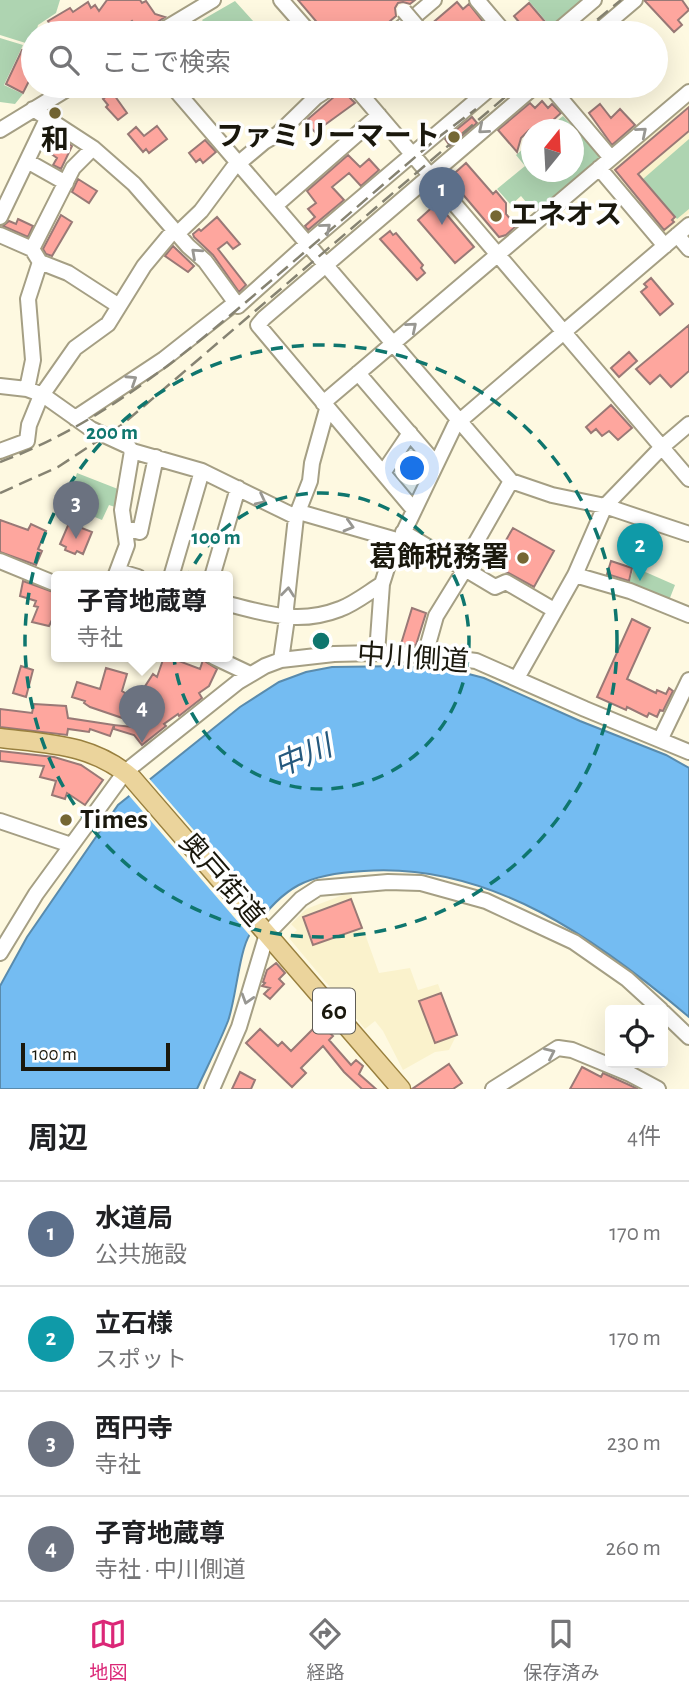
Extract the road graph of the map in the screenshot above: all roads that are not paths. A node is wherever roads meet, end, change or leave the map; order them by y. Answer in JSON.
{"nodes":[{"id":1,"x":213,"y":0,"type":"edge"},
{"id":2,"x":281,"y":0,"type":"edge"},
{"id":3,"x":434,"y":0,"type":"edge"},
{"id":4,"x":477,"y":0,"type":"edge"},
{"id":5,"x":594,"y":0,"type":"edge"},
{"id":6,"x":635,"y":0,"type":"edge"},
{"id":7,"x":403,"y":14,"type":"dead end"},
{"id":8,"x":178,"y":21,"type":"edge"},
{"id":9,"x":299,"y":21,"type":"edge"},
{"id":10,"x":409,"y":21,"type":"edge"},
{"id":11,"x":409,"y":21,"type":"edge"},
{"id":12,"x":495,"y":21,"type":"edge"},
{"id":13,"x":569,"y":21,"type":"edge"},
{"id":14,"x":610,"y":21,"type":"edge"},
{"id":15,"x":689,"y":92,"type":"edge"},
{"id":16,"x":52,"y":98,"type":"edge"},
{"id":17,"x":182,"y":98,"type":"edge"},
{"id":18,"x":317,"y":98,"type":"edge"},
{"id":19,"x":364,"y":98,"type":"edge"},
{"id":20,"x":479,"y":98,"type":"edge"},
{"id":21,"x":521,"y":98,"type":"edge"},
{"id":22,"x":560,"y":98,"type":"edge"},
{"id":23,"x":33,"y":110,"type":"junction"},
{"id":24,"x":379,"y":115,"type":"junction"},
{"id":25,"x":47,"y":119,"type":"junction"},
{"id":26,"x":0,"y":130,"type":"edge"},
{"id":27,"x":93,"y":148,"type":"junction"},
{"id":28,"x":412,"y":155,"type":"junction"},
{"id":29,"x":611,"y":158,"type":"junction"},
{"id":30,"x":27,"y":161,"type":"junction"},
{"id":31,"x":239,"y":163,"type":"junction"},
{"id":32,"x":599,"y":168,"type":"junction"},
{"id":33,"x":429,"y":174,"type":"junction"},
{"id":34,"x":65,"y":183,"type":"junction"},
{"id":35,"x":275,"y":206,"type":"junction"},
{"id":36,"x":0,"y":217,"type":"edge"},
{"id":37,"x":689,"y":225,"type":"edge"},
{"id":38,"x":176,"y":232,"type":"junction"},
{"id":39,"x":0,"y":235,"type":"edge"},
{"id":40,"x":677,"y":235,"type":"junction"},
{"id":41,"x":307,"y":244,"type":"junction"},
{"id":42,"x":665,"y":246,"type":"junction"},
{"id":43,"x":689,"y":249,"type":"edge"},
{"id":44,"x":498,"y":254,"type":"junction"},
{"id":45,"x":36,"y":256,"type":"junction"},
{"id":46,"x":325,"y":265,"type":"junction"},
{"id":47,"x":237,"y":304,"type":"junction"},
{"id":48,"x":119,"y":306,"type":"junction"},
{"id":49,"x":564,"y":332,"type":"junction"},
{"id":50,"x":392,"y":344,"type":"junction"},
{"id":51,"x":358,"y":373,"type":"junction"},
{"id":52,"x":0,"y":386,"type":"edge"},
{"id":53,"x":27,"y":389,"type":"junction"},
{"id":54,"x":43,"y":395,"type":"junction"},
{"id":55,"x":325,"y":406,"type":"junction"},
{"id":56,"x":75,"y":418,"type":"junction"},
{"id":57,"x":459,"y":421,"type":"junction"},
{"id":58,"x":689,"y":424,"type":"edge"},
{"id":59,"x":410,"y":433,"type":"junction"},
{"id":60,"x":662,"y":447,"type":"junction"},
{"id":61,"x":0,"y":451,"type":"edge"},
{"id":62,"x":132,"y":451,"type":"junction"},
{"id":63,"x":156,"y":457,"type":"junction"},
{"id":64,"x":436,"y":464,"type":"junction"},
{"id":65,"x":202,"y":471,"type":"junction"},
{"id":66,"x":383,"y":473,"type":"junction"},
{"id":67,"x":689,"y":479,"type":"edge"},
{"id":68,"x":511,"y":481,"type":"junction"},
{"id":69,"x":238,"y":488,"type":"junction"},
{"id":70,"x":605,"y":506,"type":"junction"},
{"id":71,"x":414,"y":510,"type":"junction"},
{"id":72,"x":298,"y":515,"type":"junction"},
{"id":73,"x":126,"y":528,"type":"junction"},
{"id":74,"x":689,"y":534,"type":"edge"},
{"id":75,"x":401,"y":536,"type":"junction"},
{"id":76,"x":0,"y":561,"type":"edge"},
{"id":77,"x":464,"y":568,"type":"junction"},
{"id":78,"x":118,"y":571,"type":"edge"},
{"id":79,"x":173,"y":571,"type":"edge"},
{"id":80,"x":214,"y":571,"type":"edge"},
{"id":81,"x":575,"y":575,"type":"junction"},
{"id":82,"x":51,"y":582,"type":"edge"},
{"id":83,"x":382,"y":584,"type":"junction"},
{"id":84,"x":233,"y":605,"type":"edge"},
{"id":85,"x":554,"y":610,"type":"junction"},
{"id":86,"x":689,"y":615,"type":"edge"},
{"id":87,"x":287,"y":618,"type":"junction"},
{"id":88,"x":377,"y":651,"type":"junction"},
{"id":89,"x":425,"y":655,"type":"junction"},
{"id":90,"x":281,"y":660,"type":"junction"},
{"id":91,"x":225,"y":662,"type":"edge"},
{"id":92,"x":250,"y":674,"type":"junction"},
{"id":93,"x":517,"y":678,"type":"junction"},
{"id":94,"x":689,"y":680,"type":"edge"},
{"id":95,"x":0,"y":738,"type":"edge"},
{"id":96,"x":661,"y":738,"type":"junction"},
{"id":97,"x":689,"y":752,"type":"edge"},
{"id":98,"x":131,"y":777,"type":"junction"},
{"id":99,"x":0,"y":821,"type":"edge"},
{"id":100,"x":71,"y":845,"type":"junction"},
{"id":101,"x":265,"y":932,"type":"junction"},
{"id":102,"x":0,"y":953,"type":"edge"},
{"id":103,"x":655,"y":1005,"type":"edge"},
{"id":104,"x":668,"y":1017,"type":"edge"},
{"id":105,"x":689,"y":1037,"type":"edge"},
{"id":106,"x":212,"y":1089,"type":"edge"},
{"id":107,"x":401,"y":1089,"type":"edge"},
{"id":108,"x":493,"y":1089,"type":"edge"},
{"id":109,"x":658,"y":1089,"type":"edge"}],
"edges":[{"from":1,"to":8,"type":"street"},
{"from":2,"to":9,"type":"street"},
{"from":3,"to":10,"type":"street"},
{"from":4,"to":12,"type":"street"},
{"from":5,"to":13,"type":"street"},
{"from":6,"to":14,"type":"street"},
{"from":7,"to":11,"type":"street"},
{"from":29,"to":15,"type":"street","one_way":true},
{"from":16,"to":23,"type":"street"},
{"from":17,"to":31,"type":"street"},
{"from":18,"to":31,"type":"street"},
{"from":19,"to":24,"type":"street"},
{"from":20,"to":28,"type":"street"},
{"from":21,"to":33,"type":"street","one_way":true},
{"from":22,"to":29,"type":"street"},
{"from":23,"to":25,"type":"street"},
{"from":23,"to":26,"type":"street"},
{"from":24,"to":28,"type":"street"},
{"from":24,"to":35,"type":"street"},
{"from":25,"to":27,"type":"street"},
{"from":25,"to":30,"type":"street"},
{"from":27,"to":34,"type":"street"},
{"from":27,"to":38,"type":"street"},
{"from":28,"to":33,"type":"street"},
{"from":41,"to":28,"type":"street","one_way":true},
{"from":29,"to":32,"type":"street"},
{"from":30,"to":34,"type":"street"},
{"from":30,"to":36,"type":"street"},
{"from":31,"to":35,"type":"street"},
{"from":31,"to":38,"type":"street"},
{"from":32,"to":42,"type":"street"},
{"from":32,"to":44,"type":"street"},
{"from":33,"to":44,"type":"street"},
{"from":33,"to":46,"type":"street"},
{"from":34,"to":45,"type":"street"},
{"from":35,"to":41,"type":"street"},
{"from":37,"to":40,"type":"street"},
{"from":47,"to":38,"type":"street","one_way":true},
{"from":38,"to":48,"type":"street"},
{"from":39,"to":45,"type":"street"},
{"from":40,"to":42,"type":"street"},
{"from":40,"to":43,"type":"street"},
{"from":41,"to":46,"type":"street"},
{"from":41,"to":47,"type":"street"},
{"from":42,"to":49,"type":"street"},
{"from":44,"to":49,"type":"street"},
{"from":50,"to":44,"type":"street","one_way":true},
{"from":45,"to":48,"type":"street"},
{"from":45,"to":53,"type":"street"},
{"from":46,"to":50,"type":"street"},
{"from":46,"to":55,"type":"street"},
{"from":56,"to":47,"type":"street","one_way":true},
{"from":48,"to":54,"type":"street"},
{"from":49,"to":57,"type":"street"},
{"from":49,"to":60,"type":"street"},
{"from":50,"to":51,"type":"street"},
{"from":50,"to":57,"type":"street"},
{"from":51,"to":55,"type":"street"},
{"from":51,"to":59,"type":"street"},
{"from":52,"to":53,"type":"street"},
{"from":53,"to":54,"type":"street"},
{"from":54,"to":56,"type":"street"},
{"from":54,"to":61,"type":"street"},
{"from":55,"to":66,"type":"street"},
{"from":55,"to":72,"type":"street"},
{"from":56,"to":62,"type":"street"},
{"from":57,"to":64,"type":"street"},
{"from":57,"to":68,"type":"street"},
{"from":58,"to":60,"type":"street"},
{"from":59,"to":64,"type":"street"},
{"from":59,"to":66,"type":"street"},
{"from":60,"to":67,"type":"street"},
{"from":60,"to":70,"type":"street"},
{"from":62,"to":63,"type":"street"},
{"from":62,"to":73,"type":"street"},
{"from":63,"to":65,"type":"street"},
{"from":63,"to":73,"type":"street"},
{"from":64,"to":71,"type":"street"},
{"from":65,"to":69,"type":"street"},
{"from":65,"to":79,"type":"street"},
{"from":66,"to":71,"type":"street"},
{"from":68,"to":70,"type":"street"},
{"from":68,"to":77,"type":"street"},
{"from":69,"to":72,"type":"street","one_way":true},
{"from":69,"to":80,"type":"street"},
{"from":70,"to":74,"type":"street"},
{"from":70,"to":81,"type":"street"},
{"from":71,"to":75,"type":"street"},
{"from":72,"to":75,"type":"street","one_way":true},
{"from":87,"to":72,"type":"street","one_way":true},
{"from":73,"to":78,"type":"street"},
{"from":75,"to":77,"type":"street"},
{"from":75,"to":83,"type":"street"},
{"from":76,"to":82,"type":"street"},
{"from":77,"to":85,"type":"street"},
{"from":77,"to":89,"type":"street"},
{"from":81,"to":85,"type":"street"},
{"from":81,"to":86,"type":"street"},
{"from":83,"to":87,"type":"street"},
{"from":83,"to":88,"type":"street"},
{"from":84,"to":87,"type":"street"},
{"from":85,"to":93,"type":"street"},
{"from":87,"to":90,"type":"street"},
{"from":88,"to":89,"type":"street","name":"中川側道"},
{"from":88,"to":90,"type":"street","name":"中川側道"},
{"from":89,"to":93,"type":"street","name":"中川側道"},
{"from":90,"to":92,"type":"street","name":"中川側道"},
{"from":91,"to":92,"type":"street"},
{"from":92,"to":98,"type":"street","name":"中川側道"},
{"from":93,"to":96,"type":"street","name":"中川側道"},
{"from":94,"to":96,"type":"street"},
{"from":95,"to":98,"type":"main road","name":"奥戸街道","number":"60"},
{"from":96,"to":97,"type":"street","name":"中川側道"},
{"from":98,"to":100,"type":"street","name":"中川側道"},
{"from":98,"to":101,"type":"main road","name":"奥戸街道","number":"60"},
{"from":99,"to":100,"type":"street"},
{"from":100,"to":102,"type":"street","name":"中川側道"},
{"from":101,"to":103,"type":"street"},
{"from":101,"to":106,"type":"street","one_way":true},
{"from":101,"to":107,"type":"main road","name":"奥戸街道","number":"60"},
{"from":104,"to":105,"type":"street"},
{"from":108,"to":109,"type":"street","one_way":true}]}
